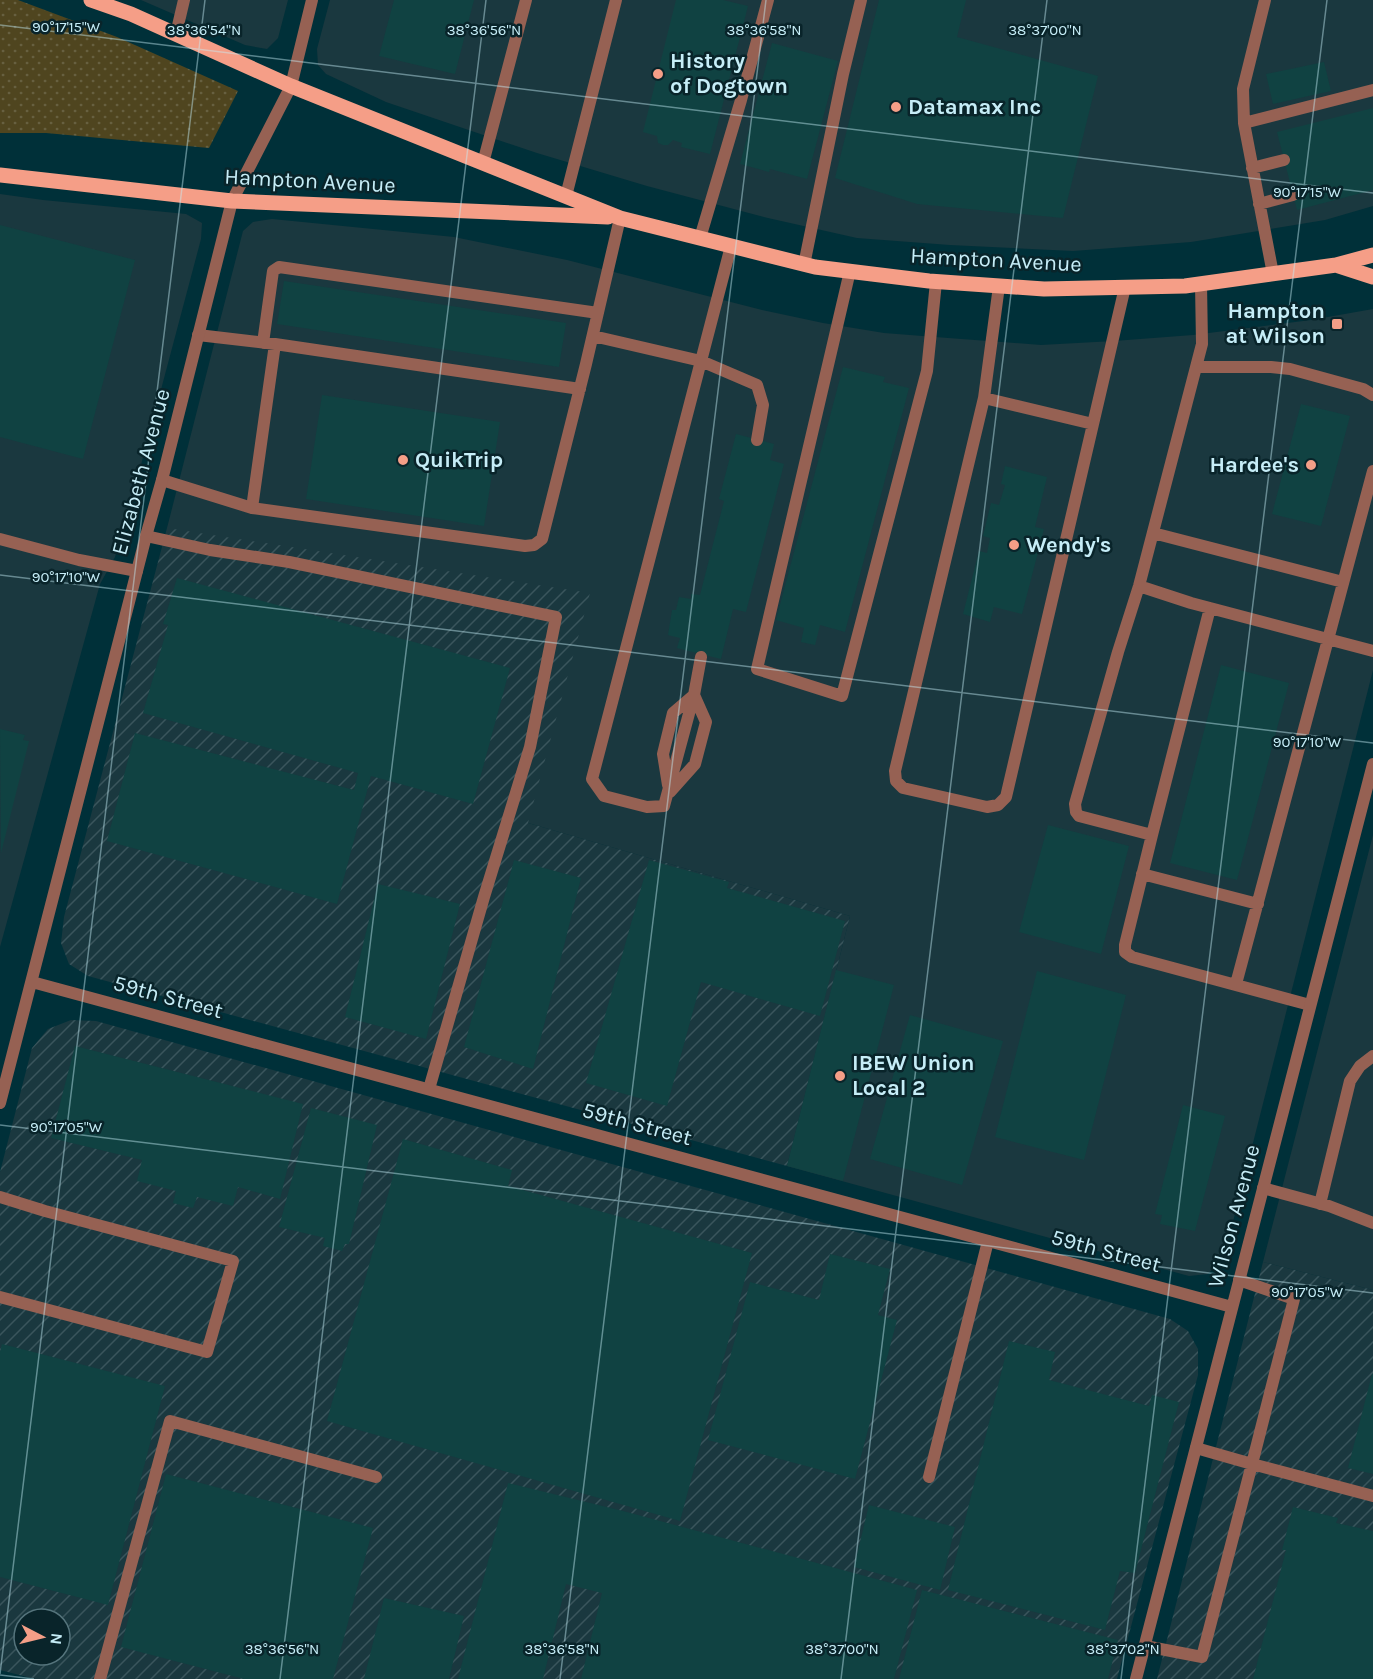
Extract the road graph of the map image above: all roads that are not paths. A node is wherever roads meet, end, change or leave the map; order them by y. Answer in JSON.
{"nodes":[{"id":1,"x":91,"y":0,"type":"edge"},
{"id":2,"x":184,"y":0,"type":"edge"},
{"id":3,"x":312,"y":0,"type":"edge"},
{"id":4,"x":526,"y":0,"type":"edge"},
{"id":5,"x":616,"y":0,"type":"edge"},
{"id":6,"x":768,"y":0,"type":"edge"},
{"id":7,"x":861,"y":0,"type":"edge"},
{"id":8,"x":1265,"y":0,"type":"edge"},
{"id":9,"x":176,"y":34,"type":"junction"},
{"id":10,"x":291,"y":86,"type":"junction"},
{"id":11,"x":1373,"y":90,"type":"edge"},
{"id":12,"x":1244,"y":123,"type":"junction"},
{"id":13,"x":1284,"y":160,"type":"dead end"},
{"id":14,"x":483,"y":163,"type":"junction"},
{"id":15,"x":1252,"y":168,"type":"junction"},
{"id":16,"x":0,"y":175,"type":"edge"},
{"id":17,"x":1293,"y":195,"type":"dead end"},
{"id":18,"x":566,"y":196,"type":"junction"},
{"id":19,"x":232,"y":201,"type":"junction"},
{"id":20,"x":1259,"y":204,"type":"junction"},
{"id":21,"x":620,"y":218,"type":"junction"},
{"id":22,"x":700,"y":238,"type":"junction"},
{"id":23,"x":731,"y":246,"type":"junction"},
{"id":24,"x":1373,"y":255,"type":"edge"},
{"id":25,"x":804,"y":265,"type":"junction"},
{"id":26,"x":1336,"y":265,"type":"junction"},
{"id":27,"x":850,"y":271,"type":"junction"},
{"id":28,"x":1273,"y":274,"type":"junction"},
{"id":29,"x":1373,"y":277,"type":"edge"},
{"id":30,"x":936,"y":282,"type":"junction"},
{"id":31,"x":1201,"y":284,"type":"junction"},
{"id":32,"x":999,"y":286,"type":"junction"},
{"id":33,"x":1125,"y":287,"type":"junction"},
{"id":34,"x":598,"y":313,"type":"junction"},
{"id":35,"x":198,"y":335,"type":"junction"},
{"id":36,"x":593,"y":336,"type":"junction"},
{"id":37,"x":269,"y":343,"type":"junction"},
{"id":38,"x":701,"y":361,"type":"junction"},
{"id":39,"x":1196,"y":367,"type":"junction"},
{"id":40,"x":580,"y":389,"type":"junction"},
{"id":41,"x":1373,"y":395,"type":"edge"},
{"id":42,"x":984,"y":398,"type":"junction"},
{"id":43,"x":1093,"y":424,"type":"junction"},
{"id":44,"x":757,"y":440,"type":"dead end"},
{"id":45,"x":1373,"y":471,"type":"edge"},
{"id":46,"x":162,"y":480,"type":"junction"},
{"id":47,"x":252,"y":508,"type":"junction"},
{"id":48,"x":1152,"y":533,"type":"junction"},
{"id":49,"x":146,"y":536,"type":"junction"},
{"id":50,"x":0,"y":539,"type":"edge"},
{"id":51,"x":137,"y":571,"type":"junction"},
{"id":52,"x":1343,"y":582,"type":"junction"},
{"id":53,"x":1139,"y":586,"type":"junction"},
{"id":54,"x":1210,"y":608,"type":"junction"},
{"id":55,"x":1328,"y":639,"type":"junction"},
{"id":56,"x":1373,"y":651,"type":"edge"},
{"id":57,"x":701,"y":657,"type":"dead end"},
{"id":58,"x":694,"y":694,"type":"junction"},
{"id":59,"x":1373,"y":764,"type":"edge"},
{"id":60,"x":669,"y":792,"type":"junction"},
{"id":61,"x":1152,"y":835,"type":"junction"},
{"id":62,"x":1142,"y":874,"type":"junction"},
{"id":63,"x":1258,"y":904,"type":"junction"},
{"id":64,"x":32,"y":982,"type":"junction"},
{"id":65,"x":1236,"y":984,"type":"junction"},
{"id":66,"x":1310,"y":1005,"type":"junction"},
{"id":67,"x":1373,"y":1056,"type":"edge"},
{"id":68,"x":2,"y":1084,"type":"edge"},
{"id":69,"x":429,"y":1089,"type":"junction"},
{"id":70,"x":0,"y":1103,"type":"edge"},
{"id":71,"x":1263,"y":1188,"type":"junction"},
{"id":72,"x":0,"y":1197,"type":"edge"},
{"id":73,"x":1320,"y":1204,"type":"junction"},
{"id":74,"x":1373,"y":1223,"type":"edge"},
{"id":75,"x":988,"y":1241,"type":"junction"},
{"id":76,"x":1239,"y":1280,"type":"junction"},
{"id":77,"x":0,"y":1297,"type":"edge"},
{"id":78,"x":1232,"y":1307,"type":"junction"},
{"id":79,"x":1196,"y":1448,"type":"junction"},
{"id":80,"x":1252,"y":1464,"type":"junction"},
{"id":81,"x":376,"y":1477,"type":"dead end"},
{"id":82,"x":929,"y":1477,"type":"dead end"},
{"id":83,"x":1373,"y":1496,"type":"edge"},
{"id":84,"x":1144,"y":1646,"type":"junction"},
{"id":85,"x":100,"y":1679,"type":"edge"},
{"id":86,"x":1136,"y":1679,"type":"edge"}],
"edges":[{"from":1,"to":9,"type":"main road","name":"Hampton Avenue"},
{"from":2,"to":9,"type":"street"},
{"from":3,"to":10,"type":"street","name":"Elizabeth Avenue"},
{"from":4,"to":14,"type":"street"},
{"from":5,"to":18,"type":"street"},
{"from":6,"to":22,"type":"street"},
{"from":7,"to":25,"type":"street"},
{"from":8,"to":12,"type":"street"},
{"from":9,"to":10,"type":"main road","name":"Hampton Avenue"},
{"from":10,"to":14,"type":"main road","name":"Hampton Avenue"},
{"from":10,"to":19,"type":"street","name":"Elizabeth Avenue"},
{"from":11,"to":12,"type":"street"},
{"from":12,"to":15,"type":"street"},
{"from":13,"to":15,"type":"street"},
{"from":14,"to":18,"type":"main road","name":"Hampton Avenue"},
{"from":15,"to":20,"type":"street"},
{"from":16,"to":19,"type":"main road","name":"Hampton Avenue"},
{"from":17,"to":20,"type":"street"},
{"from":18,"to":21,"type":"main road","name":"Hampton Avenue"},
{"from":19,"to":21,"type":"main road","name":"Hampton Avenue"},
{"from":19,"to":35,"type":"street","name":"Elizabeth Avenue"},
{"from":20,"to":28,"type":"street"},
{"from":21,"to":22,"type":"main road","name":"Hampton Avenue"},
{"from":21,"to":34,"type":"street"},
{"from":22,"to":23,"type":"main road","name":"Hampton Avenue"},
{"from":23,"to":25,"type":"main road","name":"Hampton Avenue"},
{"from":23,"to":38,"type":"street"},
{"from":24,"to":26,"type":"main road","name":"Hampton Avenue"},
{"from":25,"to":27,"type":"main road","name":"Hampton Avenue"},
{"from":26,"to":28,"type":"main road","name":"Hampton Avenue"},
{"from":26,"to":29,"type":"main road"},
{"from":27,"to":30,"type":"main road","name":"Hampton Avenue"},
{"from":27,"to":30,"type":"street"},
{"from":28,"to":31,"type":"main road","name":"Hampton Avenue"},
{"from":30,"to":32,"type":"main road","name":"Hampton Avenue"},
{"from":31,"to":33,"type":"main road","name":"Hampton Avenue"},
{"from":31,"to":39,"type":"street"},
{"from":32,"to":33,"type":"main road","name":"Hampton Avenue"},
{"from":32,"to":42,"type":"street"},
{"from":33,"to":43,"type":"street"},
{"from":34,"to":36,"type":"street"},
{"from":34,"to":37,"type":"street"},
{"from":35,"to":37,"type":"street"},
{"from":35,"to":46,"type":"street","name":"Elizabeth Avenue"},
{"from":36,"to":38,"type":"street"},
{"from":36,"to":40,"type":"street"},
{"from":37,"to":40,"type":"street"},
{"from":37,"to":47,"type":"street"},
{"from":38,"to":44,"type":"street"},
{"from":38,"to":60,"type":"street"},
{"from":39,"to":41,"type":"street"},
{"from":39,"to":48,"type":"street"},
{"from":40,"to":47,"type":"street"},
{"from":42,"to":43,"type":"street"},
{"from":42,"to":43,"type":"street"},
{"from":45,"to":52,"type":"street"},
{"from":46,"to":47,"type":"street"},
{"from":46,"to":49,"type":"street","name":"Elizabeth Avenue"},
{"from":48,"to":52,"type":"street"},
{"from":48,"to":53,"type":"street"},
{"from":49,"to":51,"type":"street","name":"Elizabeth Avenue"},
{"from":49,"to":69,"type":"street"},
{"from":50,"to":51,"type":"street"},
{"from":51,"to":64,"type":"street","name":"Elizabeth Avenue"},
{"from":52,"to":55,"type":"street"},
{"from":53,"to":54,"type":"street"},
{"from":53,"to":61,"type":"street"},
{"from":54,"to":55,"type":"street"},
{"from":54,"to":61,"type":"street"},
{"from":55,"to":56,"type":"street"},
{"from":55,"to":63,"type":"street"},
{"from":57,"to":58,"type":"street"},
{"from":58,"to":60,"type":"street"},
{"from":58,"to":60,"type":"street"},
{"from":59,"to":66,"type":"street","name":"Wilson Avenue"},
{"from":61,"to":62,"type":"street"},
{"from":62,"to":63,"type":"street"},
{"from":62,"to":65,"type":"street"},
{"from":63,"to":65,"type":"street"},
{"from":64,"to":68,"type":"street","name":"Elizabeth Avenue"},
{"from":64,"to":69,"type":"street","name":"59th Street"},
{"from":65,"to":66,"type":"street"},
{"from":66,"to":71,"type":"street","name":"Wilson Avenue"},
{"from":67,"to":73,"type":"street"},
{"from":68,"to":70,"type":"street","name":"Elizabeth Avenue"},
{"from":69,"to":75,"type":"street","name":"59th Street"},
{"from":71,"to":73,"type":"street"},
{"from":71,"to":76,"type":"street","name":"Wilson Avenue"},
{"from":72,"to":77,"type":"street"},
{"from":73,"to":74,"type":"street"},
{"from":75,"to":78,"type":"street","name":"59th Street"},
{"from":75,"to":82,"type":"street"},
{"from":76,"to":78,"type":"street","name":"Wilson Avenue"},
{"from":76,"to":80,"type":"street"},
{"from":78,"to":79,"type":"street","name":"Wilson Avenue"},
{"from":79,"to":80,"type":"street"},
{"from":79,"to":84,"type":"street","name":"Wilson Avenue"},
{"from":80,"to":83,"type":"street"},
{"from":80,"to":84,"type":"street"},
{"from":81,"to":85,"type":"street"},
{"from":84,"to":86,"type":"street","name":"Wilson Avenue"}]}
